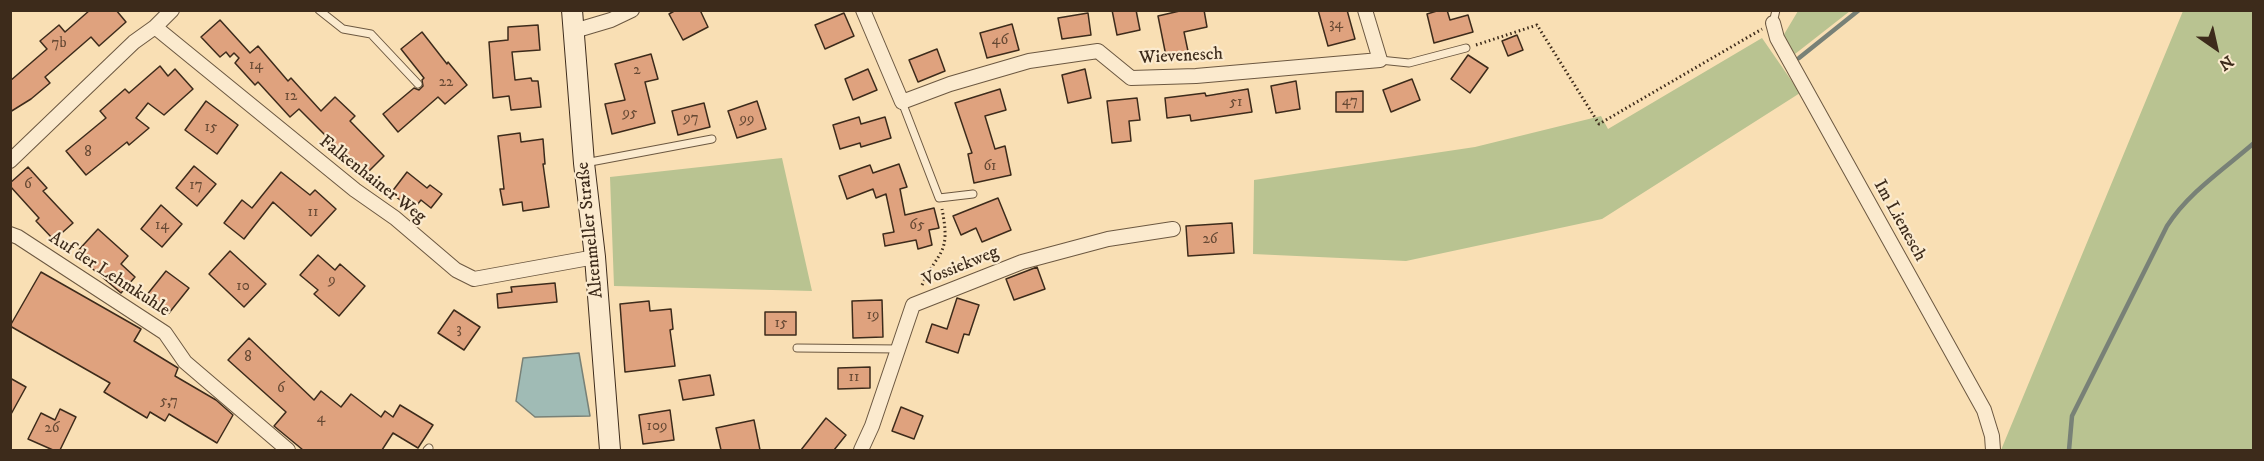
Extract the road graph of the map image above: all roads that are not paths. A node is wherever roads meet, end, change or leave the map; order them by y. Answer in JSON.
{"nodes":[{"id":1,"x":172,"y":10,"type":"edge"},
{"id":2,"x":320,"y":10,"type":"edge"},
{"id":3,"x":572,"y":10,"type":"edge"},
{"id":4,"x":632,"y":10,"type":"edge"},
{"id":5,"x":863,"y":10,"type":"edge"},
{"id":6,"x":1365,"y":10,"type":"edge"},
{"id":7,"x":1774,"y":17,"type":"edge"},
{"id":8,"x":155,"y":27,"type":"junction"},
{"id":9,"x":574,"y":31,"type":"junction"},
{"id":10,"x":1466,"y":48,"type":"road end"},
{"id":11,"x":1380,"y":60,"type":"junction"},
{"id":12,"x":418,"y":84,"type":"dead end"},
{"id":13,"x":902,"y":102,"type":"junction"},
{"id":14,"x":712,"y":139,"type":"dead end"},
{"id":15,"x":10,"y":160,"type":"edge"},
{"id":16,"x":584,"y":163,"type":"junction"},
{"id":17,"x":973,"y":194,"type":"dead end"},
{"id":18,"x":1173,"y":229,"type":"dead end"},
{"id":19,"x":10,"y":234,"type":"edge"},
{"id":20,"x":595,"y":257,"type":"junction"},
{"id":21,"x":797,"y":348,"type":"dead end"},
{"id":22,"x":899,"y":349,"type":"junction"},
{"id":23,"x":288,"y":450,"type":"edge"},
{"id":24,"x":610,"y":450,"type":"edge"},
{"id":25,"x":861,"y":450,"type":"edge"},
{"id":26,"x":1993,"y":450,"type":"edge"}],
"edges":[{"from":1,"to":8,"type":"street"},
{"from":2,"to":12,"type":"lane"},
{"from":3,"to":9,"type":"street","name":"Altenmeller Straße"},
{"from":4,"to":9,"type":"street"},
{"from":5,"to":13,"type":"street"},
{"from":6,"to":11,"type":"street"},
{"from":7,"to":26,"type":"street","name":"Im Lienesch"},
{"from":8,"to":15,"type":"street"},
{"from":8,"to":20,"type":"street","name":"Falkenhainer Weg"},
{"from":9,"to":16,"type":"street","name":"Altenmeller Straße"},
{"from":10,"to":11,"type":"lane"},
{"from":11,"to":13,"type":"street","name":"Wievenesch"},
{"from":13,"to":17,"type":"lane"},
{"from":14,"to":16,"type":"lane"},
{"from":16,"to":20,"type":"street","name":"Altenmeller Straße"},
{"from":18,"to":22,"type":"street","name":"Vossiekweg"},
{"from":19,"to":23,"type":"street","name":"Auf der Lehmkuhle"},
{"from":20,"to":24,"type":"street","name":"Altenmeller Straße"},
{"from":21,"to":22,"type":"lane"},
{"from":22,"to":25,"type":"street","name":"Vossiekweg"}]}
